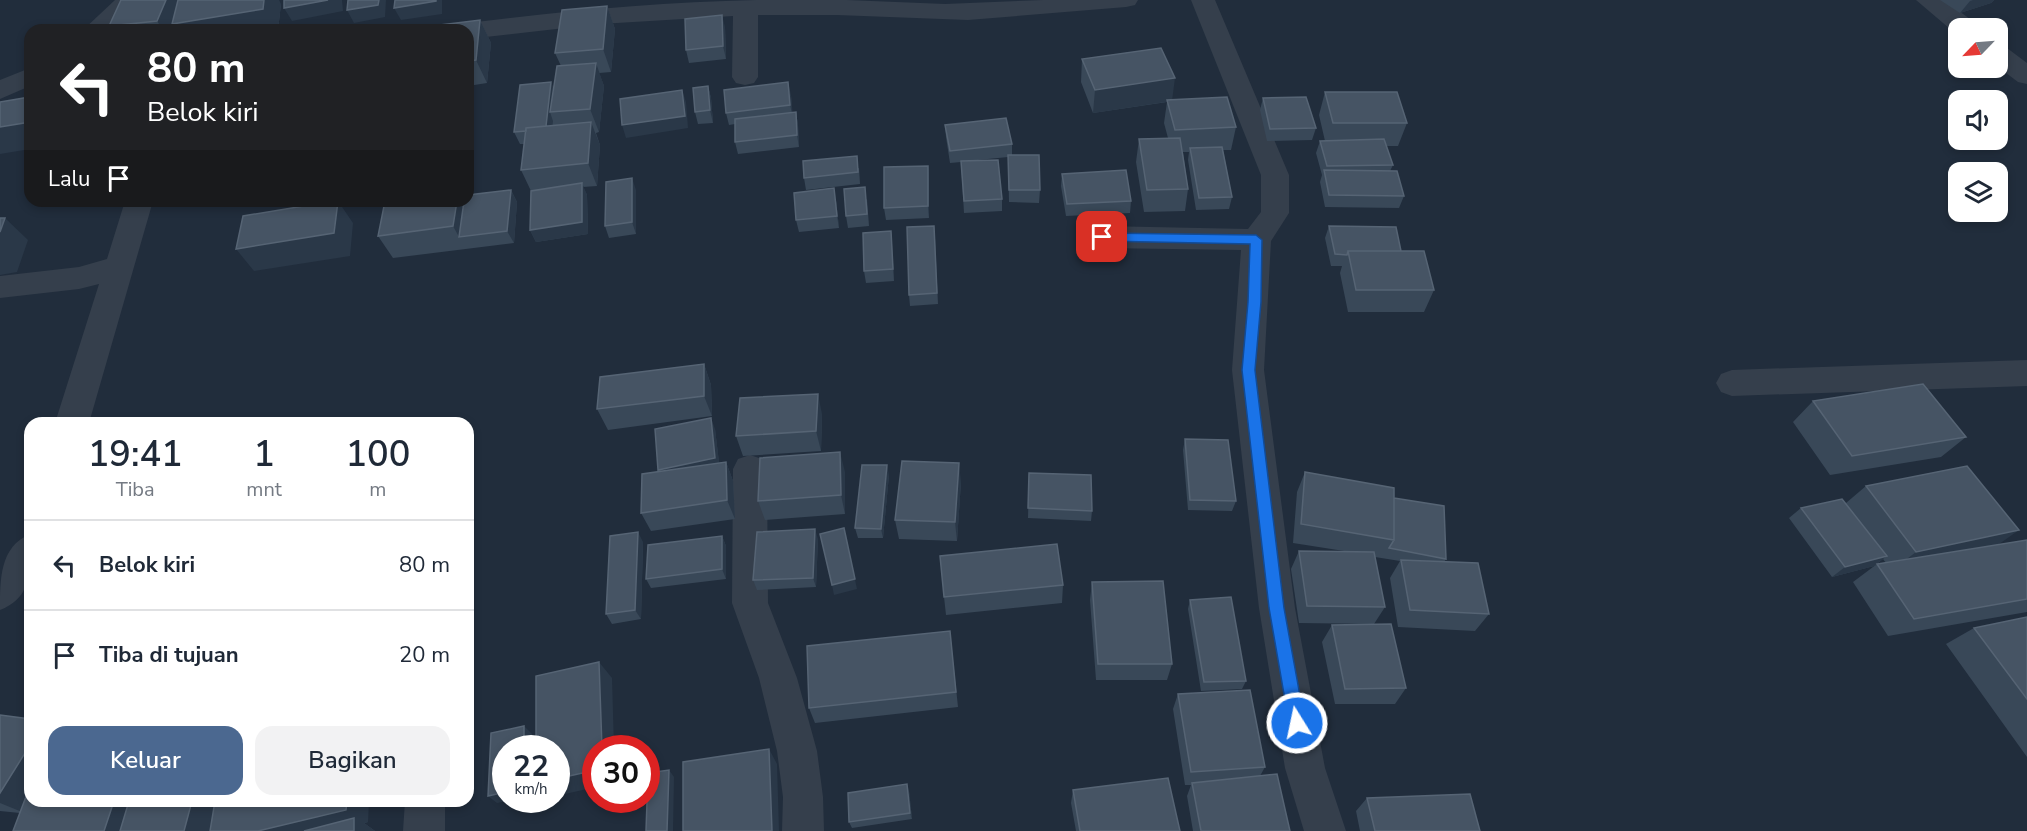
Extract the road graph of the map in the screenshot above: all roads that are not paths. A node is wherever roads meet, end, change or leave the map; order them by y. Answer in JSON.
{"nodes":[{"id":1,"x":130,"y":0,"type":"edge"},
{"id":2,"x":1126,"y":0,"type":"edge"},
{"id":3,"x":1203,"y":0,"type":"edge"},
{"id":4,"x":1928,"y":0,"type":"edge"},
{"id":5,"x":571,"y":9,"type":"edge"},
{"id":6,"x":746,"y":9,"type":"junction"},
{"id":7,"x":1952,"y":18,"type":"edge"},
{"id":8,"x":103,"y":24,"type":"edge"},
{"id":9,"x":474,"y":30,"type":"edge"},
{"id":10,"x":2008,"y":62,"type":"edge"},
{"id":11,"x":2027,"y":76,"type":"edge"},
{"id":12,"x":745,"y":77,"type":"dead end"},
{"id":13,"x":24,"y":79,"type":"edge"},
{"id":14,"x":0,"y":90,"type":"edge"},
{"id":15,"x":137,"y":207,"type":"edge"},
{"id":16,"x":1102,"y":237,"type":"dead end"},
{"id":17,"x":1256,"y":240,"type":"junction"},
{"id":18,"x":119,"y":267,"type":"junction"},
{"id":19,"x":0,"y":287,"type":"edge"},
{"id":20,"x":2027,"y":373,"type":"edge"},
{"id":21,"x":1732,"y":383,"type":"dead end"},
{"id":22,"x":74,"y":417,"type":"edge"},
{"id":23,"x":750,"y":469,"type":"dead end"},
{"id":24,"x":24,"y":559,"type":"edge"},
{"id":25,"x":0,"y":593,"type":"edge"},
{"id":26,"x":424,"y":807,"type":"edge"},
{"id":27,"x":424,"y":831,"type":"edge"},
{"id":28,"x":804,"y":831,"type":"edge"},
{"id":29,"x":1325,"y":831,"type":"edge"}],
"edges":[{"from":1,"to":8,"type":"street"},
{"from":2,"to":6,"type":"street"},
{"from":3,"to":17,"type":"street"},
{"from":4,"to":7,"type":"street"},
{"from":5,"to":6,"type":"street"},
{"from":5,"to":9,"type":"street"},
{"from":6,"to":12,"type":"street"},
{"from":10,"to":11,"type":"street"},
{"from":13,"to":14,"type":"street"},
{"from":15,"to":18,"type":"street"},
{"from":16,"to":17,"type":"street"},
{"from":17,"to":29,"type":"street"},
{"from":18,"to":19,"type":"street"},
{"from":18,"to":22,"type":"street"},
{"from":20,"to":21,"type":"street"},
{"from":23,"to":28,"type":"street"},
{"from":24,"to":25,"type":"street"},
{"from":26,"to":27,"type":"street"}]}
